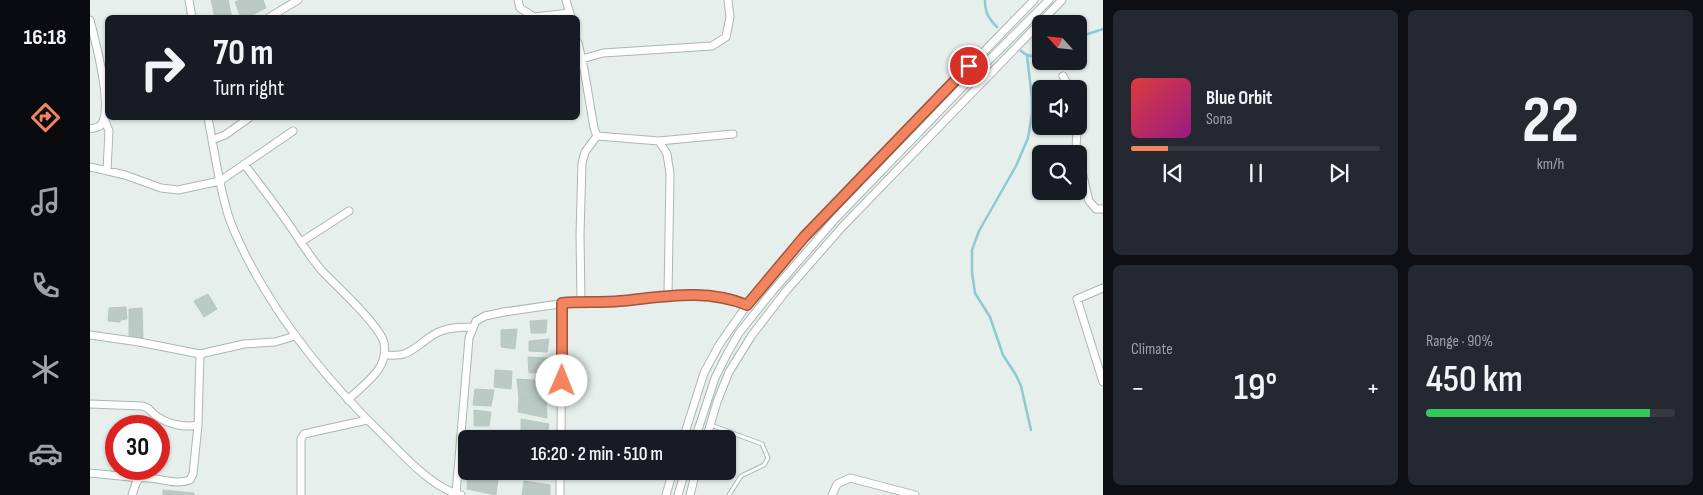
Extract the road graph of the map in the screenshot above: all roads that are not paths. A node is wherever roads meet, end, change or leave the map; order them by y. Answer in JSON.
{"nodes":[{"id":1,"x":189,"y":0,"type":"edge"},
{"id":2,"x":298,"y":0,"type":"edge"},
{"id":3,"x":518,"y":0,"type":"edge"},
{"id":4,"x":566,"y":0,"type":"edge"},
{"id":5,"x":728,"y":0,"type":"edge"},
{"id":6,"x":1034,"y":0,"type":"edge"},
{"id":7,"x":1049,"y":0,"type":"edge"},
{"id":8,"x":1062,"y":0,"type":"edge"},
{"id":9,"x":192,"y":15,"type":"edge"},
{"id":10,"x":273,"y":15,"type":"edge"},
{"id":11,"x":525,"y":15,"type":"edge"},
{"id":12,"x":570,"y":15,"type":"edge"},
{"id":13,"x":90,"y":20,"type":"edge"},
{"id":14,"x":580,"y":51,"type":"edge"},
{"id":15,"x":582,"y":59,"type":"junction"},
{"id":16,"x":1063,"y":76,"type":"dead end"},
{"id":17,"x":1065,"y":80,"type":"edge"},
{"id":18,"x":104,"y":118,"type":"junction"},
{"id":19,"x":208,"y":120,"type":"edge"},
{"id":20,"x":246,"y":120,"type":"edge"},
{"id":21,"x":90,"y":129,"type":"edge"},
{"id":22,"x":293,"y":131,"type":"dead end"},
{"id":23,"x":733,"y":134,"type":"dead end"},
{"id":24,"x":597,"y":136,"type":"junction"},
{"id":25,"x":212,"y":140,"type":"junction"},
{"id":26,"x":660,"y":141,"type":"junction"},
{"id":27,"x":244,"y":164,"type":"junction"},
{"id":28,"x":90,"y":167,"type":"edge"},
{"id":29,"x":107,"y":170,"type":"junction"},
{"id":30,"x":220,"y":181,"type":"junction"},
{"id":31,"x":1087,"y":193,"type":"edge"},
{"id":32,"x":1103,"y":209,"type":"edge"},
{"id":33,"x":349,"y":211,"type":"dead end"},
{"id":34,"x":301,"y":242,"type":"junction"},
{"id":35,"x":1103,"y":288,"type":"edge"},
{"id":36,"x":668,"y":295,"type":"junction"},
{"id":37,"x":581,"y":302,"type":"junction"},
{"id":38,"x":562,"y":303,"type":"junction"},
{"id":39,"x":747,"y":305,"type":"junction"},
{"id":40,"x":473,"y":327,"type":"junction"},
{"id":41,"x":90,"y":335,"type":"edge"},
{"id":42,"x":295,"y":336,"type":"junction"},
{"id":43,"x":200,"y":354,"type":"junction"},
{"id":44,"x":384,"y":355,"type":"junction"},
{"id":45,"x":1103,"y":382,"type":"edge"},
{"id":46,"x":348,"y":400,"type":"junction"},
{"id":47,"x":90,"y":404,"type":"edge"},
{"id":48,"x":367,"y":420,"type":"junction"},
{"id":49,"x":198,"y":424,"type":"junction"},
{"id":50,"x":710,"y":425,"type":"junction"},
{"id":51,"x":561,"y":430,"type":"edge"},
{"id":52,"x":686,"y":430,"type":"edge"},
{"id":53,"x":698,"y":430,"type":"edge"},
{"id":54,"x":709,"y":430,"type":"edge"},
{"id":55,"x":90,"y":473,"type":"edge"},
{"id":56,"x":105,"y":474,"type":"edge"},
{"id":57,"x":138,"y":480,"type":"edge"},
{"id":58,"x":163,"y":480,"type":"edge"},
{"id":59,"x":560,"y":480,"type":"edge"},
{"id":60,"x":670,"y":480,"type":"edge"},
{"id":61,"x":682,"y":480,"type":"edge"},
{"id":62,"x":694,"y":480,"type":"edge"},
{"id":63,"x":442,"y":492,"type":"edge"},
{"id":64,"x":459,"y":494,"type":"edge"},
{"id":65,"x":132,"y":495,"type":"edge"},
{"id":66,"x":301,"y":495,"type":"edge"},
{"id":67,"x":560,"y":495,"type":"edge"},
{"id":68,"x":666,"y":495,"type":"edge"},
{"id":69,"x":678,"y":495,"type":"edge"},
{"id":70,"x":690,"y":495,"type":"edge"},
{"id":71,"x":729,"y":495,"type":"edge"},
{"id":72,"x":832,"y":495,"type":"edge"},
{"id":73,"x":915,"y":495,"type":"edge"}],
"edges":[{"from":1,"to":9,"type":"street"},
{"from":2,"to":10,"type":"street"},
{"from":3,"to":11,"type":"street"},
{"from":4,"to":12,"type":"street"},
{"from":5,"to":15,"type":"street"},
{"from":6,"to":39,"type":"street"},
{"from":7,"to":53,"type":"street"},
{"from":8,"to":50,"type":"street"},
{"from":13,"to":18,"type":"street"},
{"from":14,"to":15,"type":"street"},
{"from":15,"to":24,"type":"street"},
{"from":16,"to":17,"type":"street"},
{"from":18,"to":21,"type":"street"},
{"from":18,"to":29,"type":"street"},
{"from":19,"to":25,"type":"street"},
{"from":20,"to":25,"type":"street"},
{"from":22,"to":27,"type":"street"},
{"from":23,"to":26,"type":"street"},
{"from":24,"to":26,"type":"street"},
{"from":24,"to":37,"type":"street"},
{"from":25,"to":30,"type":"street"},
{"from":26,"to":36,"type":"street"},
{"from":27,"to":30,"type":"street"},
{"from":27,"to":34,"type":"street"},
{"from":28,"to":29,"type":"street"},
{"from":29,"to":30,"type":"street"},
{"from":30,"to":42,"type":"street"},
{"from":31,"to":32,"type":"street"},
{"from":33,"to":34,"type":"street"},
{"from":34,"to":44,"type":"street"},
{"from":35,"to":45,"type":"street"},
{"from":36,"to":37,"type":"street"},
{"from":36,"to":39,"type":"street"},
{"from":37,"to":38,"type":"street"},
{"from":38,"to":40,"type":"street"},
{"from":38,"to":51,"type":"street"},
{"from":39,"to":52,"type":"street"},
{"from":40,"to":44,"type":"street"},
{"from":40,"to":64,"type":"street"},
{"from":41,"to":43,"type":"street"},
{"from":42,"to":43,"type":"street"},
{"from":42,"to":46,"type":"street"},
{"from":43,"to":49,"type":"street"},
{"from":44,"to":46,"type":"street"},
{"from":46,"to":48,"type":"street"},
{"from":47,"to":49,"type":"street"},
{"from":48,"to":63,"type":"street"},
{"from":48,"to":66,"type":"street"},
{"from":49,"to":58,"type":"street"},
{"from":50,"to":54,"type":"street"},
{"from":50,"to":71,"type":"lane"},
{"from":55,"to":56,"type":"street"},
{"from":57,"to":65,"type":"street"},
{"from":59,"to":67,"type":"street"},
{"from":60,"to":68,"type":"street"},
{"from":61,"to":69,"type":"street"},
{"from":62,"to":70,"type":"street"},
{"from":63,"to":64,"type":"street"},
{"from":72,"to":73,"type":"street"}]}
